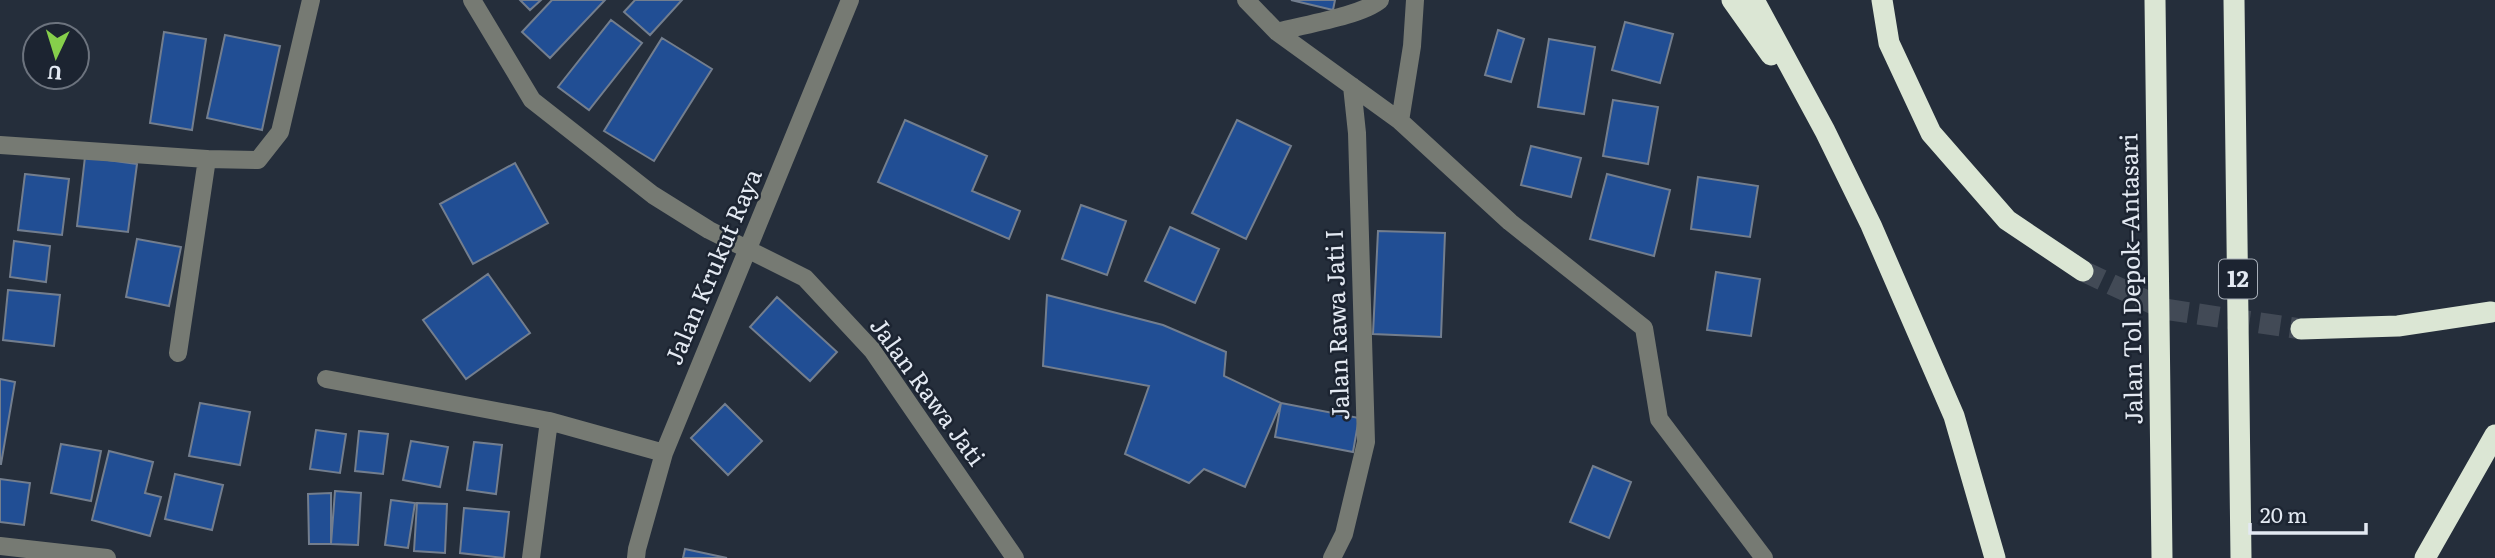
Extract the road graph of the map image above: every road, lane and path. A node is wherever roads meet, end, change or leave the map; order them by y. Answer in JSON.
{"nodes":[{"id":1,"x":311,"y":0,"type":"edge"},
{"id":2,"x":472,"y":0,"type":"edge"},
{"id":3,"x":850,"y":0,"type":"edge"},
{"id":4,"x":1246,"y":0,"type":"edge"},
{"id":5,"x":1380,"y":0,"type":"edge"},
{"id":6,"x":1415,"y":0,"type":"edge"},
{"id":7,"x":1732,"y":0,"type":"edge"},
{"id":8,"x":1754,"y":0,"type":"edge"},
{"id":9,"x":1882,"y":0,"type":"edge"},
{"id":10,"x":2155,"y":0,"type":"edge"},
{"id":11,"x":2234,"y":0,"type":"edge"},
{"id":12,"x":1277,"y":32,"type":"junction"},
{"id":13,"x":1352,"y":86,"type":"junction"},
{"id":14,"x":1400,"y":121,"type":"junction"},
{"id":15,"x":1825,"y":131,"type":"junction"},
{"id":16,"x":0,"y":145,"type":"edge"},
{"id":17,"x":207,"y":159,"type":"junction"},
{"id":18,"x":749,"y":248,"type":"junction"},
{"id":19,"x":2083,"y":271,"type":"tunnel mouth"},
{"id":20,"x":2491,"y":312,"type":"dead end"},
{"id":21,"x":2301,"y":328,"type":"tunnel mouth"},
{"id":22,"x":178,"y":353,"type":"dead end"},
{"id":23,"x":326,"y":379,"type":"dead end"},
{"id":24,"x":549,"y":421,"type":"junction"},
{"id":25,"x":2495,"y":435,"type":"edge"},
{"id":26,"x":664,"y":453,"type":"junction"},
{"id":27,"x":0,"y":546,"type":"edge"},
{"id":28,"x":107,"y":558,"type":"edge"},
{"id":29,"x":531,"y":558,"type":"edge"},
{"id":30,"x":636,"y":558,"type":"edge"},
{"id":31,"x":1014,"y":558,"type":"edge"},
{"id":32,"x":1332,"y":558,"type":"edge"},
{"id":33,"x":1764,"y":558,"type":"edge"},
{"id":34,"x":1995,"y":558,"type":"edge"},
{"id":35,"x":2162,"y":558,"type":"edge"},
{"id":36,"x":2241,"y":558,"type":"edge"},
{"id":37,"x":2426,"y":558,"type":"edge"}],
"edges":[{"from":1,"to":17,"type":"street"},
{"from":2,"to":18,"type":"street","name":"Jalan Rawa Jati"},
{"from":3,"to":18,"type":"street","name":"Jalan Krukut Raya"},
{"from":4,"to":12,"type":"street"},
{"from":5,"to":12,"type":"street"},
{"from":6,"to":14,"type":"street"},
{"from":7,"to":15,"type":"highway"},
{"from":8,"to":15,"type":"highway"},
{"from":9,"to":19,"type":"highway"},
{"from":10,"to":35,"type":"highway","name":"Jalan Tol Depok–Antasari"},
{"from":11,"to":36,"type":"highway","number":"12"},
{"from":12,"to":13,"type":"street"},
{"from":13,"to":14,"type":"street"},
{"from":13,"to":32,"type":"street","name":"Jalan Rawa Jati I"},
{"from":14,"to":33,"type":"street"},
{"from":15,"to":34,"type":"highway"},
{"from":16,"to":17,"type":"street"},
{"from":17,"to":22,"type":"street"},
{"from":18,"to":26,"type":"street","name":"Jalan Krukut Raya"},
{"from":18,"to":31,"type":"street","name":"Jalan Rawa Jati"},
{"from":20,"to":21,"type":"highway"},
{"from":23,"to":24,"type":"street"},
{"from":24,"to":26,"type":"street"},
{"from":24,"to":29,"type":"street"},
{"from":25,"to":37,"type":"highway"},
{"from":26,"to":30,"type":"street","name":"Jalan Krukut Raya"},
{"from":27,"to":28,"type":"street"}]}
